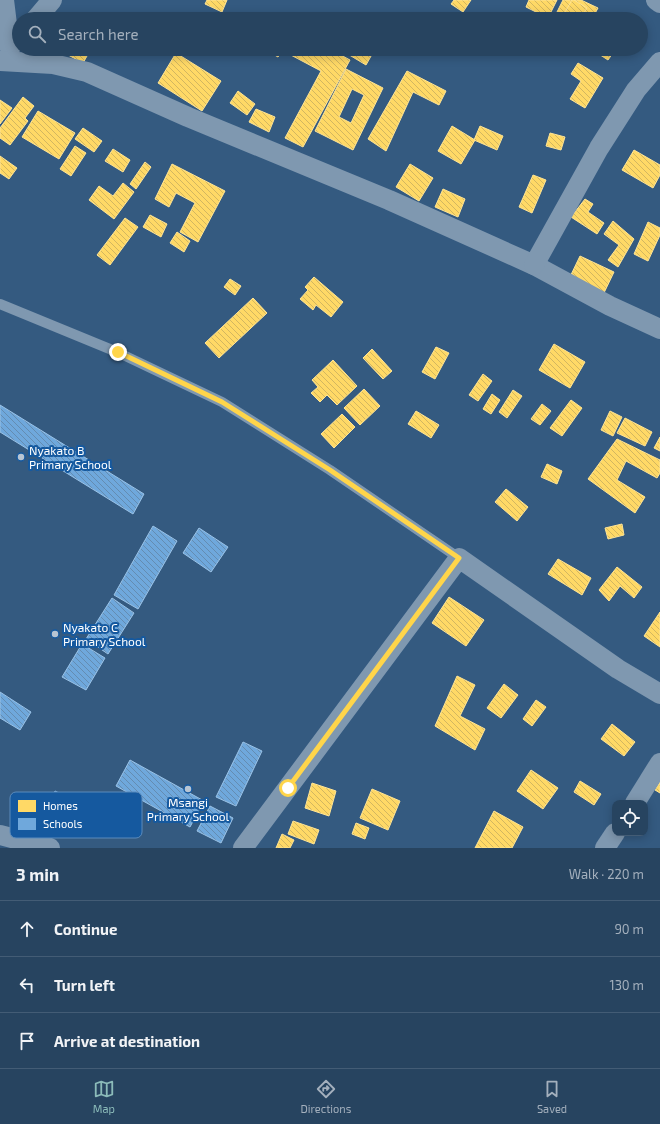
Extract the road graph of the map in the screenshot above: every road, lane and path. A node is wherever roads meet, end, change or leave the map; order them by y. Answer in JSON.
{"nodes":[{"id":1,"x":4,"y":0,"type":"edge"},
{"id":2,"x":52,"y":0,"type":"edge"},
{"id":3,"x":656,"y":0,"type":"edge"},
{"id":4,"x":660,"y":3,"type":"edge"},
{"id":5,"x":42,"y":12,"type":"edge"},
{"id":6,"x":7,"y":52,"type":"edge"},
{"id":7,"x":22,"y":56,"type":"edge"},
{"id":8,"x":660,"y":62,"type":"edge"},
{"id":9,"x":534,"y":265,"type":"junction"},
{"id":10,"x":0,"y":304,"type":"edge"},
{"id":11,"x":660,"y":329,"type":"edge"},
{"id":12,"x":459,"y":558,"type":"junction"},
{"id":13,"x":660,"y":694,"type":"edge"},
{"id":14,"x":660,"y":763,"type":"edge"},
{"id":15,"x":638,"y":800,"type":"edge"},
{"id":16,"x":0,"y":835,"type":"edge"},
{"id":17,"x":613,"y":836,"type":"edge"},
{"id":18,"x":10,"y":838,"type":"edge"},
{"id":19,"x":12,"y":838,"type":"edge"},
{"id":20,"x":50,"y":848,"type":"edge"},
{"id":21,"x":243,"y":848,"type":"edge"},
{"id":22,"x":605,"y":848,"type":"edge"}],
"edges":[{"from":1,"to":6,"type":"street"},
{"from":2,"to":5,"type":"street"},
{"from":3,"to":4,"type":"street"},
{"from":7,"to":9,"type":"street"},
{"from":8,"to":9,"type":"street"},
{"from":9,"to":11,"type":"street"},
{"from":10,"to":12,"type":"lane"},
{"from":12,"to":13,"type":"street"},
{"from":12,"to":21,"type":"street"},
{"from":14,"to":15,"type":"street"},
{"from":16,"to":18,"type":"street"},
{"from":17,"to":22,"type":"street"},
{"from":19,"to":20,"type":"street"}]}
